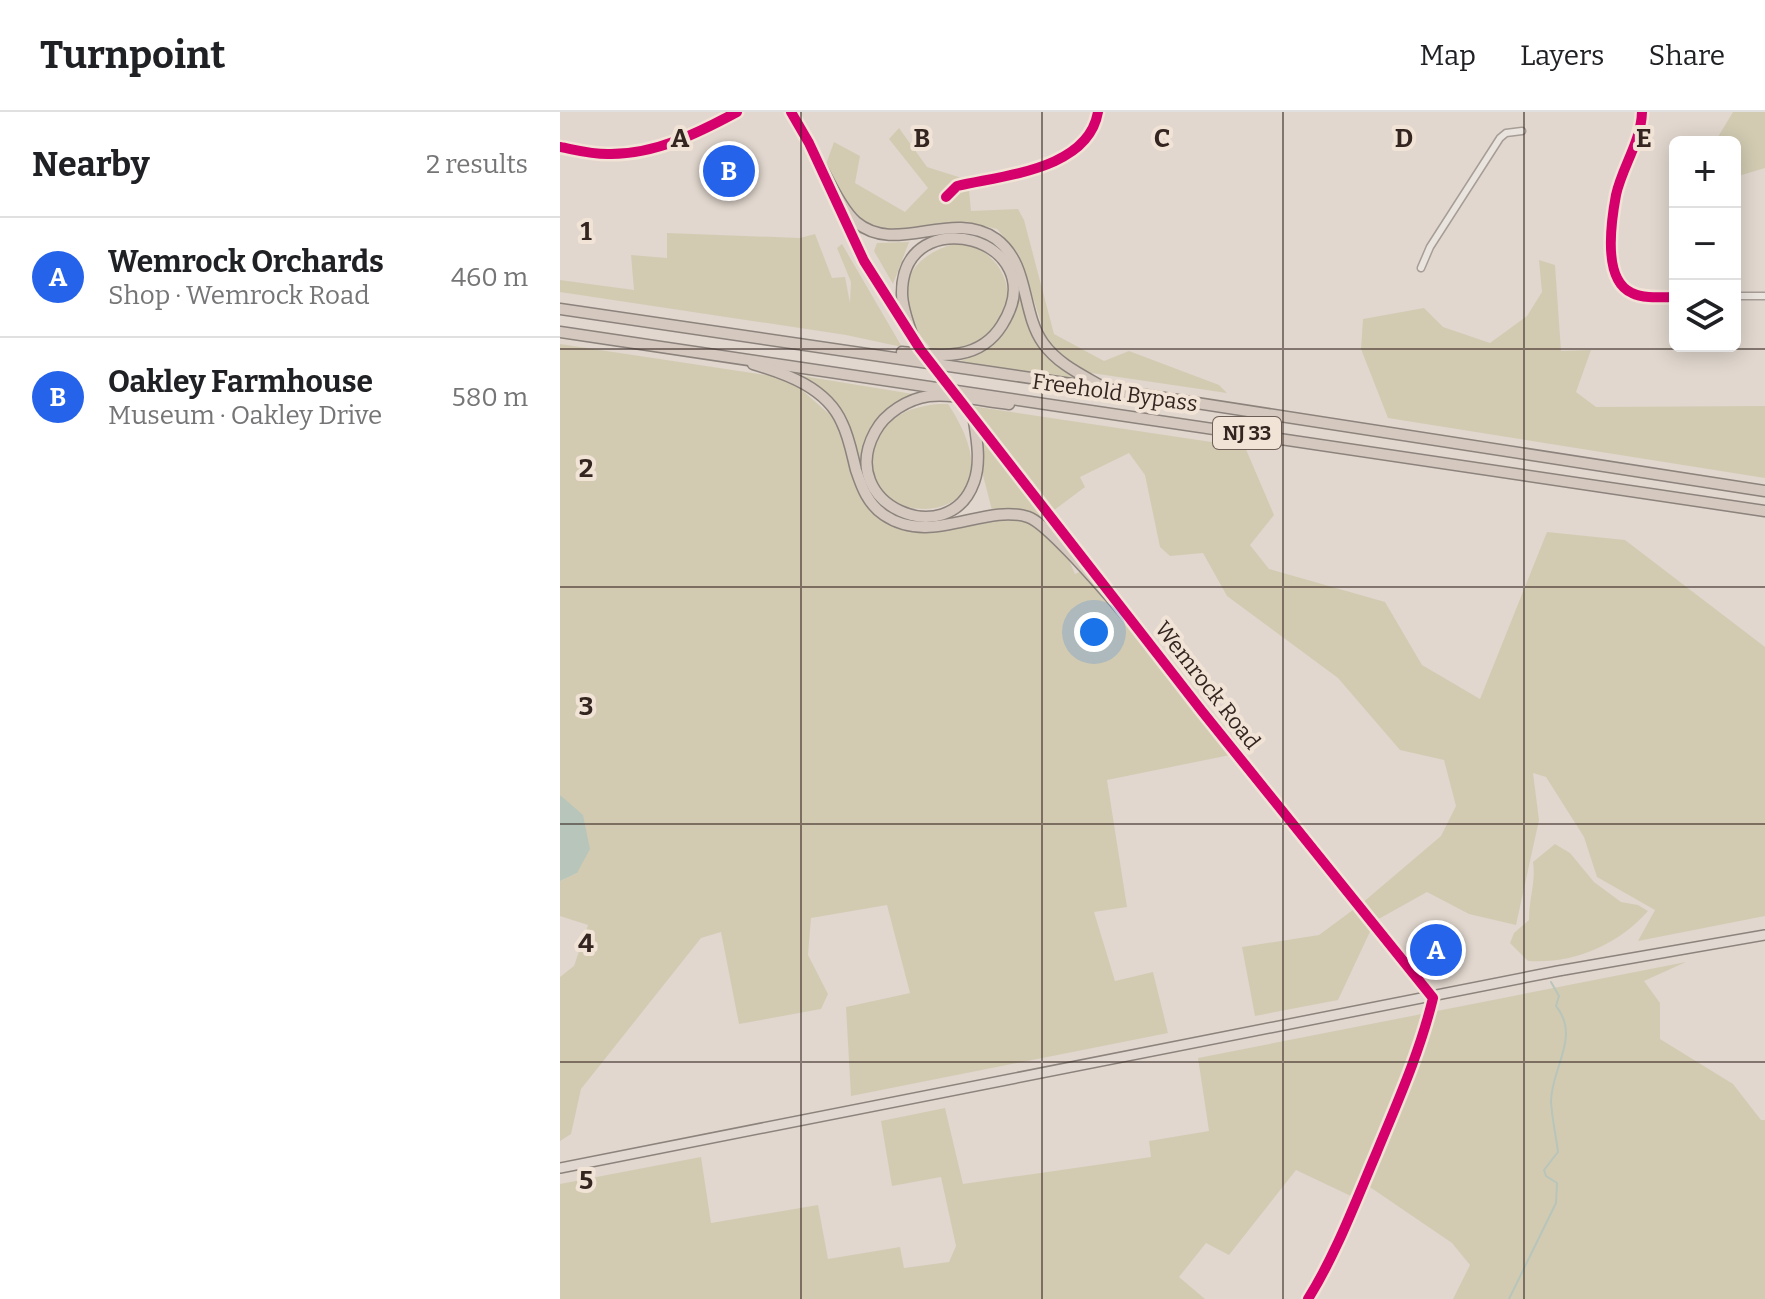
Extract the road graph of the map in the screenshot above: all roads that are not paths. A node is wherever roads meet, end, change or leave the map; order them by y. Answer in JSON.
{"nodes":[{"id":1,"x":737,"y":112,"type":"edge"},
{"id":2,"x":791,"y":112,"type":"edge"},
{"id":3,"x":1098,"y":112,"type":"edge"},
{"id":4,"x":1642,"y":112,"type":"edge"},
{"id":5,"x":1522,"y":131,"type":"dead end"},
{"id":6,"x":560,"y":147,"type":"edge"},
{"id":7,"x":817,"y":160,"type":"junction"},
{"id":8,"x":946,"y":197,"type":"dead end"},
{"id":9,"x":1421,"y":268,"type":"dead end"},
{"id":10,"x":1741,"y":296,"type":"edge"},
{"id":11,"x":1765,"y":296,"type":"edge"},
{"id":12,"x":1669,"y":297,"type":"edge"},
{"id":13,"x":560,"y":309,"type":"edge"},
{"id":14,"x":560,"y":332,"type":"edge"},
{"id":15,"x":756,"y":337,"type":"junction"},
{"id":16,"x":917,"y":344,"type":"junction"},
{"id":17,"x":728,"y":357,"type":"junction"},
{"id":18,"x":1106,"y":389,"type":"junction"},
{"id":19,"x":1086,"y":409,"type":"junction"},
{"id":20,"x":972,"y":418,"type":"junction"},
{"id":21,"x":1765,"y":491,"type":"edge"},
{"id":22,"x":1765,"y":511,"type":"edge"},
{"id":23,"x":1139,"y":630,"type":"junction"},
{"id":24,"x":1765,"y":935,"type":"edge"},
{"id":25,"x":1433,"y":998,"type":"junction"},
{"id":26,"x":560,"y":1168,"type":"edge"},
{"id":27,"x":1308,"y":1299,"type":"edge"}],
"edges":[{"from":1,"to":6,"type":"street"},
{"from":2,"to":7,"type":"street","name":"Wemrock Road"},
{"from":3,"to":8,"type":"street"},
{"from":4,"to":12,"type":"street"},
{"from":5,"to":9,"type":"street"},
{"from":7,"to":16,"type":"street","name":"Wemrock Road"},
{"from":7,"to":18,"type":"highway"},
{"from":10,"to":11,"type":"street"},
{"from":13,"to":15,"type":"highway","name":"Freehold Bypass","number":"NJ 33"},
{"from":14,"to":17,"type":"highway","name":"Freehold Bypass","number":"NJ 33"},
{"from":15,"to":16,"type":"highway"},
{"from":15,"to":18,"type":"highway","name":"Freehold Bypass","number":"NJ 33"},
{"from":16,"to":20,"type":"street","name":"Wemrock Road","bridge":true},
{"from":17,"to":19,"type":"highway","name":"Freehold Bypass","number":"NJ 33"},
{"from":17,"to":23,"type":"highway"},
{"from":18,"to":21,"type":"highway","name":"Freehold Bypass","number":"NJ 33"},
{"from":19,"to":20,"type":"highway"},
{"from":19,"to":22,"type":"highway","name":"Freehold Bypass","number":"NJ 33"},
{"from":20,"to":23,"type":"street","name":"Wemrock Road"},
{"from":23,"to":25,"type":"street","name":"Wemrock Road"},
{"from":24,"to":25,"type":"main road"},
{"from":25,"to":26,"type":"main road"},
{"from":25,"to":27,"type":"street"}]}
